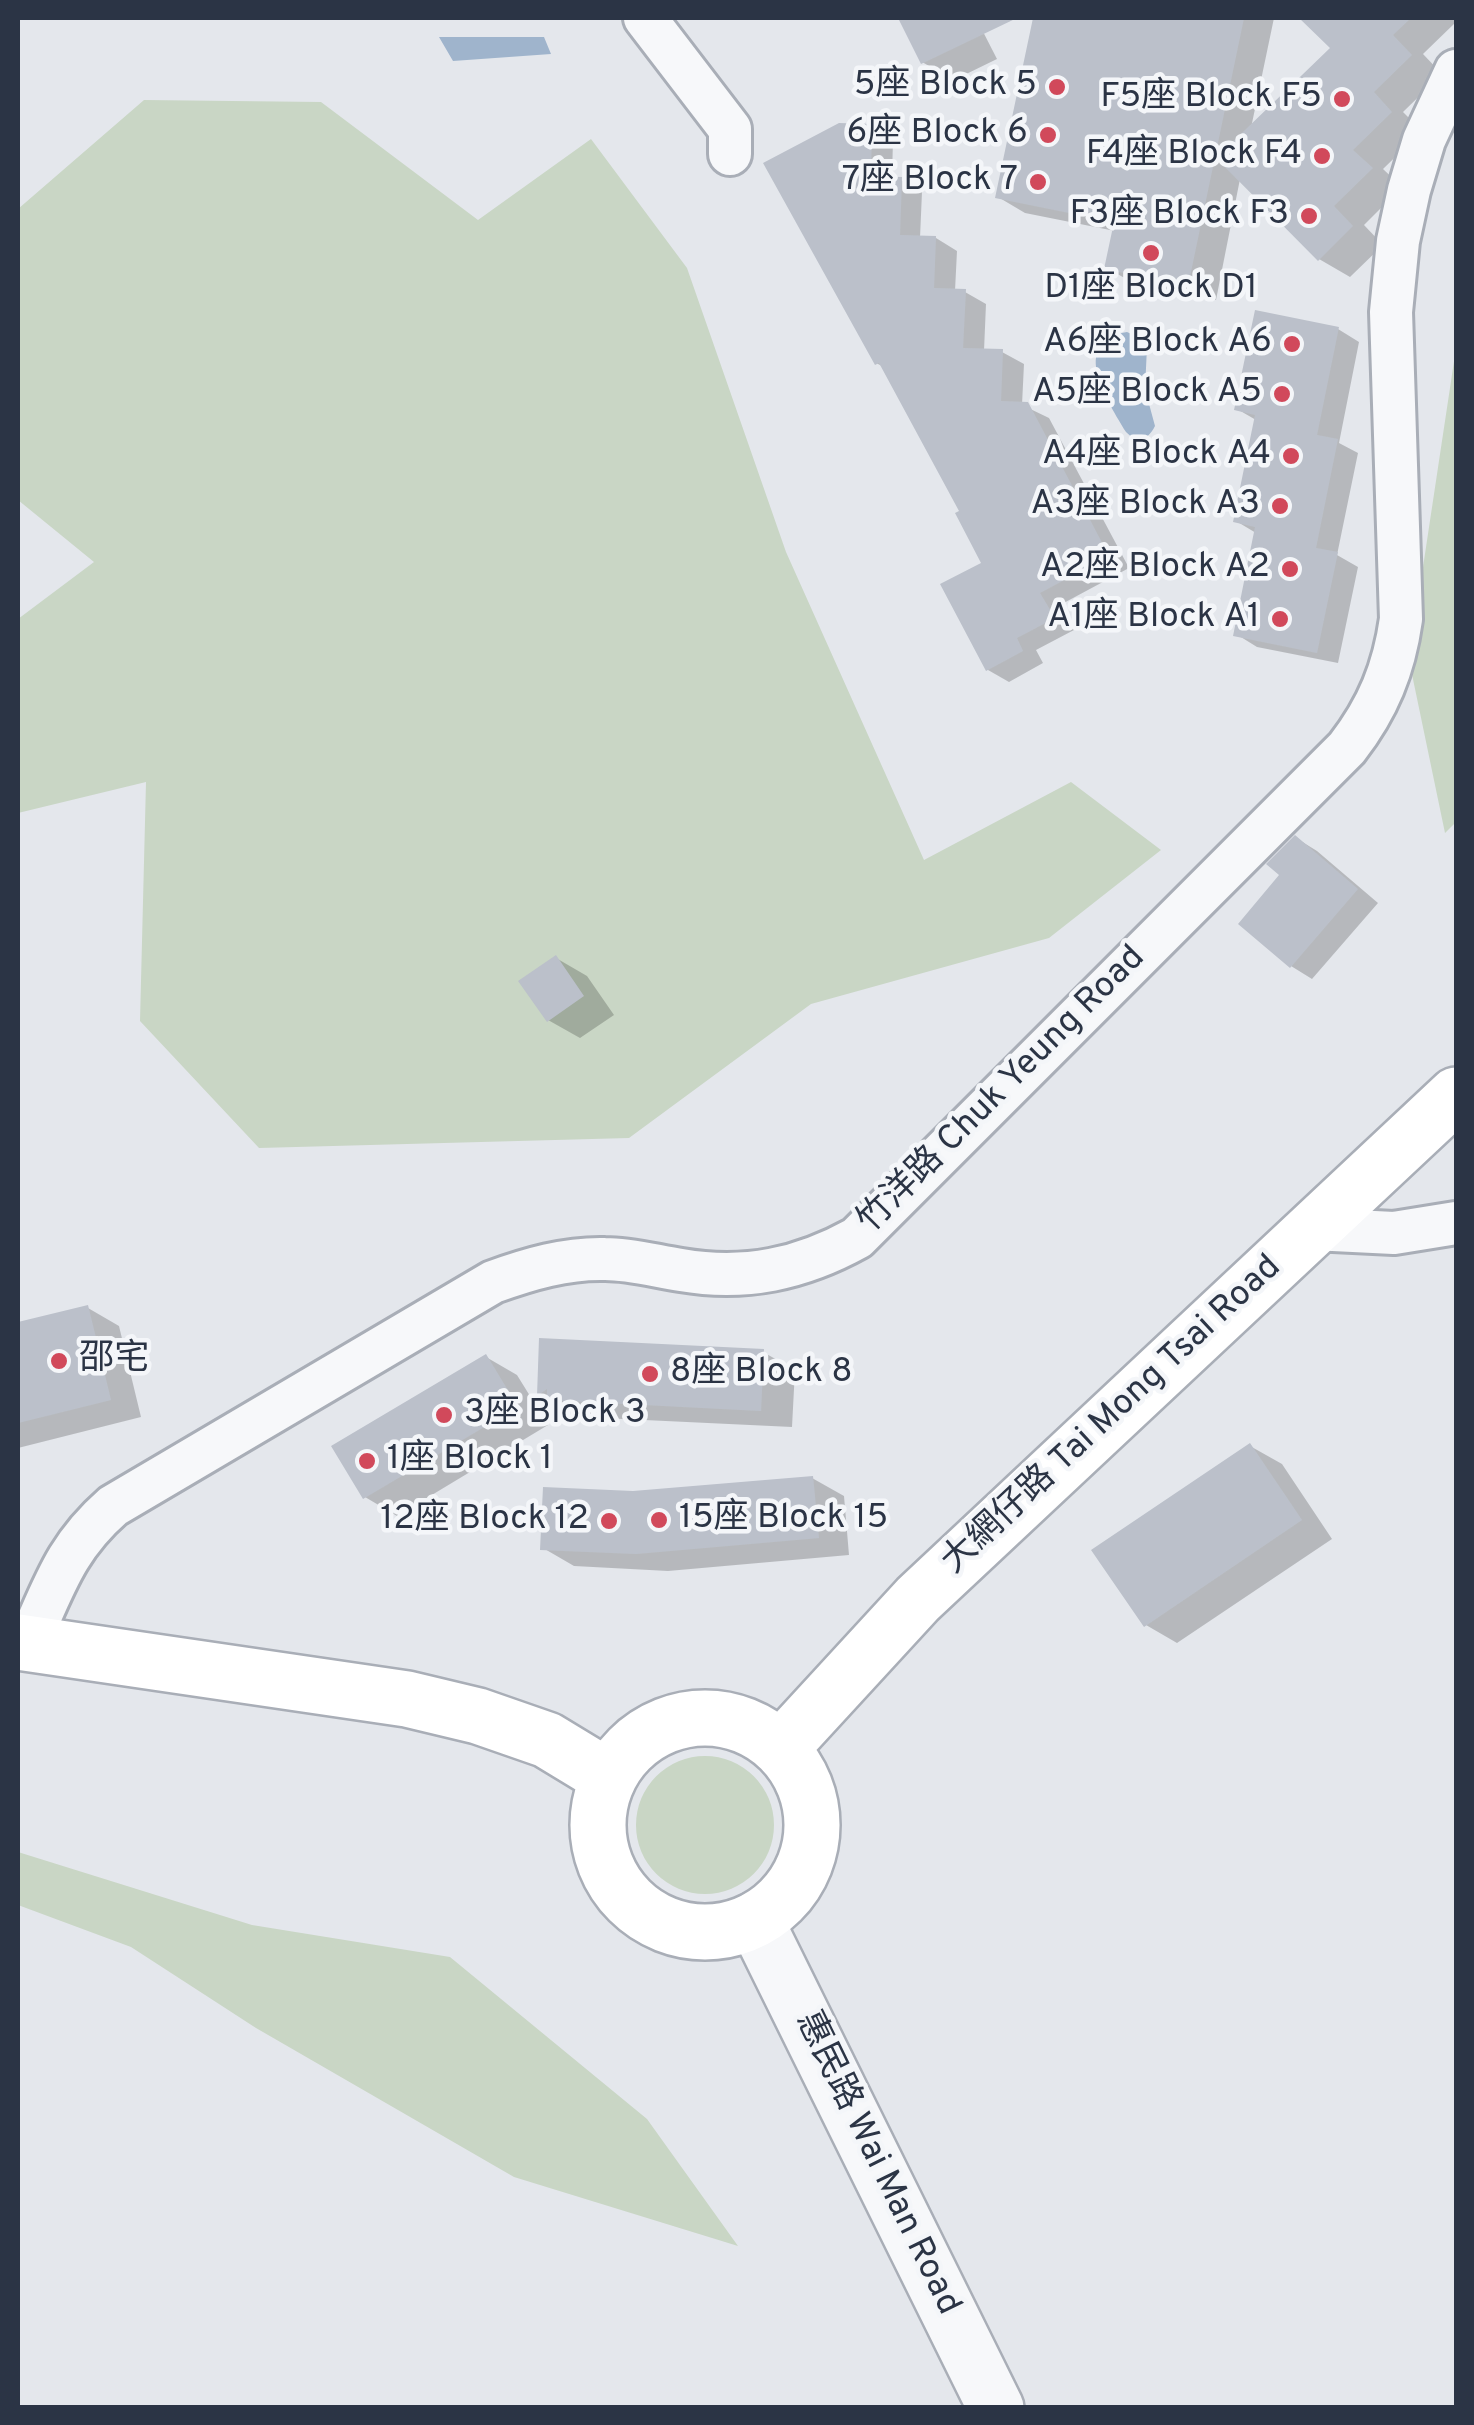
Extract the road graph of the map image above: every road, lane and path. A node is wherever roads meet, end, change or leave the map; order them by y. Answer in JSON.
{"nodes":[{"id":1,"x":645,"y":18,"type":"edge"},
{"id":2,"x":1456,"y":71,"type":"edge"},
{"id":3,"x":730,"y":154,"type":"dead end"},
{"id":4,"x":1456,"y":1096,"type":"edge"},
{"id":5,"x":1456,"y":1224,"type":"edge"},
{"id":6,"x":1313,"y":1228,"type":"junction"},
{"id":7,"x":23,"y":1643,"type":"edge"},
{"id":8,"x":780,"y":1748,"type":"junction"},
{"id":9,"x":608,"y":1778,"type":"junction"},
{"id":10,"x":756,"y":1920,"type":"junction"},
{"id":11,"x":996,"y":2408,"type":"edge"}],
"edges":[{"from":1,"to":3,"type":"street"},
{"from":2,"to":7,"type":"street","name":"竹洋路 Chuk Yeung Road"},
{"from":4,"to":6,"type":"main road","name":"大網仔路 Tai Mong Tsai Road"},
{"from":5,"to":6,"type":"street"},
{"from":6,"to":8,"type":"main road","name":"大網仔路 Tai Mong Tsai Road"},
{"from":7,"to":9,"type":"main road"},
{"from":8,"to":9,"type":"main road"},
{"from":8,"to":10,"type":"main road"},
{"from":9,"to":10,"type":"main road"},
{"from":10,"to":11,"type":"street","name":"惠民路 Wai Man Road"}]}
